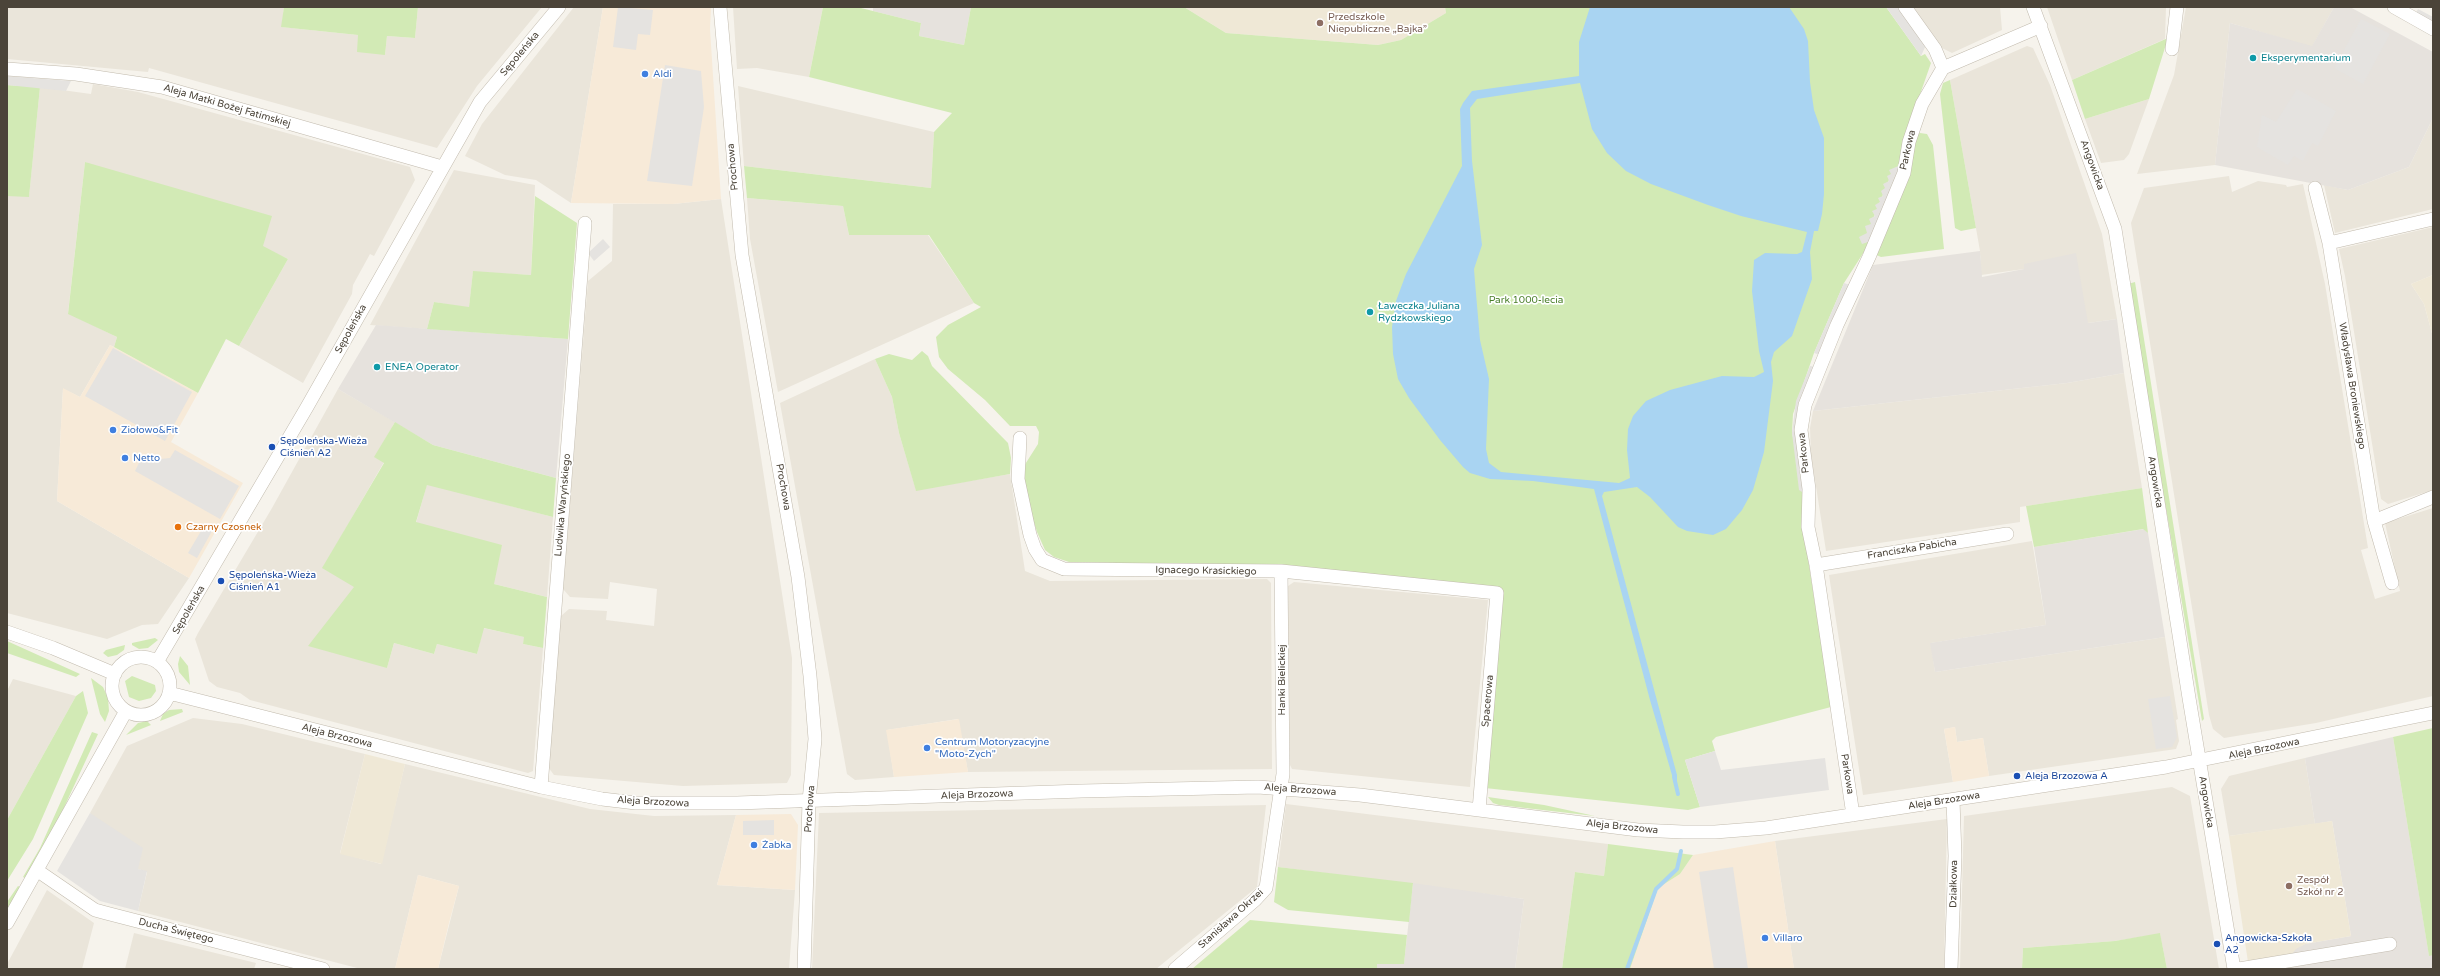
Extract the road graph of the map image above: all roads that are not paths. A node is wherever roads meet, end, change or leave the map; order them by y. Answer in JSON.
{"nodes":[{"id":1,"x":559,"y":7,"type":"edge"},
{"id":2,"x":720,"y":7,"type":"edge"},
{"id":3,"x":1905,"y":7,"type":"edge"},
{"id":4,"x":2033,"y":7,"type":"edge"},
{"id":5,"x":2177,"y":7,"type":"edge"},
{"id":6,"x":2394,"y":7,"type":"edge"},
{"id":7,"x":2041,"y":26,"type":"junction"},
{"id":8,"x":2433,"y":29,"type":"edge"},
{"id":9,"x":2172,"y":49,"type":"dead end"},
{"id":10,"x":1943,"y":68,"type":"junction"},
{"id":11,"x":7,"y":69,"type":"edge"},
{"id":12,"x":442,"y":167,"type":"junction"},
{"id":13,"x":2315,"y":188,"type":"dead end"},
{"id":14,"x":2433,"y":219,"type":"edge"},
{"id":15,"x":585,"y":223,"type":"dead end"},
{"id":16,"x":2329,"y":243,"type":"junction"},
{"id":17,"x":1020,"y":438,"type":"dead end"},
{"id":18,"x":2433,"y":497,"type":"edge"},
{"id":19,"x":2374,"y":521,"type":"junction"},
{"id":20,"x":2007,"y":534,"type":"dead end"},
{"id":21,"x":1816,"y":565,"type":"junction"},
{"id":22,"x":1282,"y":571,"type":"junction"},
{"id":23,"x":2392,"y":583,"type":"dead end"},
{"id":24,"x":1497,"y":593,"type":"joint"},
{"id":25,"x":7,"y":632,"type":"edge"},
{"id":26,"x":157,"y":662,"type":"junction"},
{"id":27,"x":115,"y":674,"type":"junction"},
{"id":28,"x":169,"y":693,"type":"junction"},
{"id":29,"x":126,"y":711,"type":"junction"},
{"id":30,"x":2433,"y":713,"type":"edge"},
{"id":31,"x":2200,"y":762,"type":"junction"},
{"id":32,"x":541,"y":787,"type":"junction"},
{"id":33,"x":1280,"y":788,"type":"junction"},
{"id":34,"x":1953,"y":800,"type":"junction"},
{"id":35,"x":809,"y":801,"type":"junction"},
{"id":36,"x":1479,"y":810,"type":"junction"},
{"id":37,"x":1854,"y":815,"type":"junction"},
{"id":38,"x":38,"y":871,"type":"junction"},
{"id":39,"x":7,"y":923,"type":"edge"},
{"id":40,"x":2390,"y":944,"type":"dead end"},
{"id":41,"x":323,"y":969,"type":"edge"},
{"id":42,"x":804,"y":969,"type":"edge"},
{"id":43,"x":1175,"y":969,"type":"edge"},
{"id":44,"x":1952,"y":969,"type":"edge"},
{"id":45,"x":2234,"y":969,"type":"edge"},
{"id":46,"x":2239,"y":969,"type":"edge"}],
"edges":[{"from":1,"to":12,"type":"street","name":"Sępoleńska"},
{"from":2,"to":35,"type":"street","name":"Prochowa"},
{"from":3,"to":10,"type":"street"},
{"from":4,"to":7,"type":"street","name":"Angowicka"},
{"from":5,"to":9,"type":"street"},
{"from":6,"to":8,"type":"street"},
{"from":7,"to":10,"type":"street"},
{"from":7,"to":31,"type":"street","name":"Angowicka"},
{"from":10,"to":21,"type":"street","name":"Parkowa"},
{"from":11,"to":12,"type":"street","name":"Aleja Matki Bożej Fatimskiej"},
{"from":12,"to":26,"type":"street","name":"Sępoleńska"},
{"from":13,"to":16,"type":"street","name":"Władysława Broniewskiego"},
{"from":14,"to":16,"type":"street"},
{"from":15,"to":32,"type":"street","name":"Ludwika Waryńskiego"},
{"from":16,"to":19,"type":"street","name":"Władysława Broniewskiego"},
{"from":17,"to":22,"type":"street","name":"Ignacego Krasickiego"},
{"from":18,"to":19,"type":"street"},
{"from":19,"to":23,"type":"street","name":"Władysława Broniewskiego"},
{"from":20,"to":21,"type":"street","name":"Franciszka Pabicha"},
{"from":21,"to":37,"type":"street","name":"Parkowa"},
{"from":22,"to":24,"type":"street","name":"Ignacego Krasickiego"},
{"from":22,"to":33,"type":"street","name":"Hanki Bielickiej"},
{"from":24,"to":36,"type":"street","name":"Spacerowa"},
{"from":25,"to":27,"type":"street"},
{"from":26,"to":27,"type":"street"},
{"from":26,"to":28,"type":"street"},
{"from":27,"to":29,"type":"street"},
{"from":28,"to":29,"type":"street"},
{"from":28,"to":32,"type":"street","name":"Aleja Brzozowa"},
{"from":29,"to":38,"type":"street"},
{"from":30,"to":31,"type":"street","name":"Aleja Brzozowa"},
{"from":31,"to":34,"type":"street","name":"Aleja Brzozowa"},
{"from":31,"to":45,"type":"street","name":"Angowicka"},
{"from":32,"to":35,"type":"street","name":"Aleja Brzozowa"},
{"from":33,"to":35,"type":"street","name":"Aleja Brzozowa"},
{"from":33,"to":36,"type":"street","name":"Aleja Brzozowa"},
{"from":33,"to":43,"type":"street","name":"Stanisława Okrzei"},
{"from":34,"to":37,"type":"street","name":"Aleja Brzozowa"},
{"from":34,"to":44,"type":"street","name":"Działkowa"},
{"from":35,"to":42,"type":"street","name":"Prochowa"},
{"from":36,"to":37,"type":"street","name":"Aleja Brzozowa"},
{"from":38,"to":39,"type":"street"},
{"from":38,"to":41,"type":"street","name":"Ducha Świętego"},
{"from":40,"to":46,"type":"street"}]}
